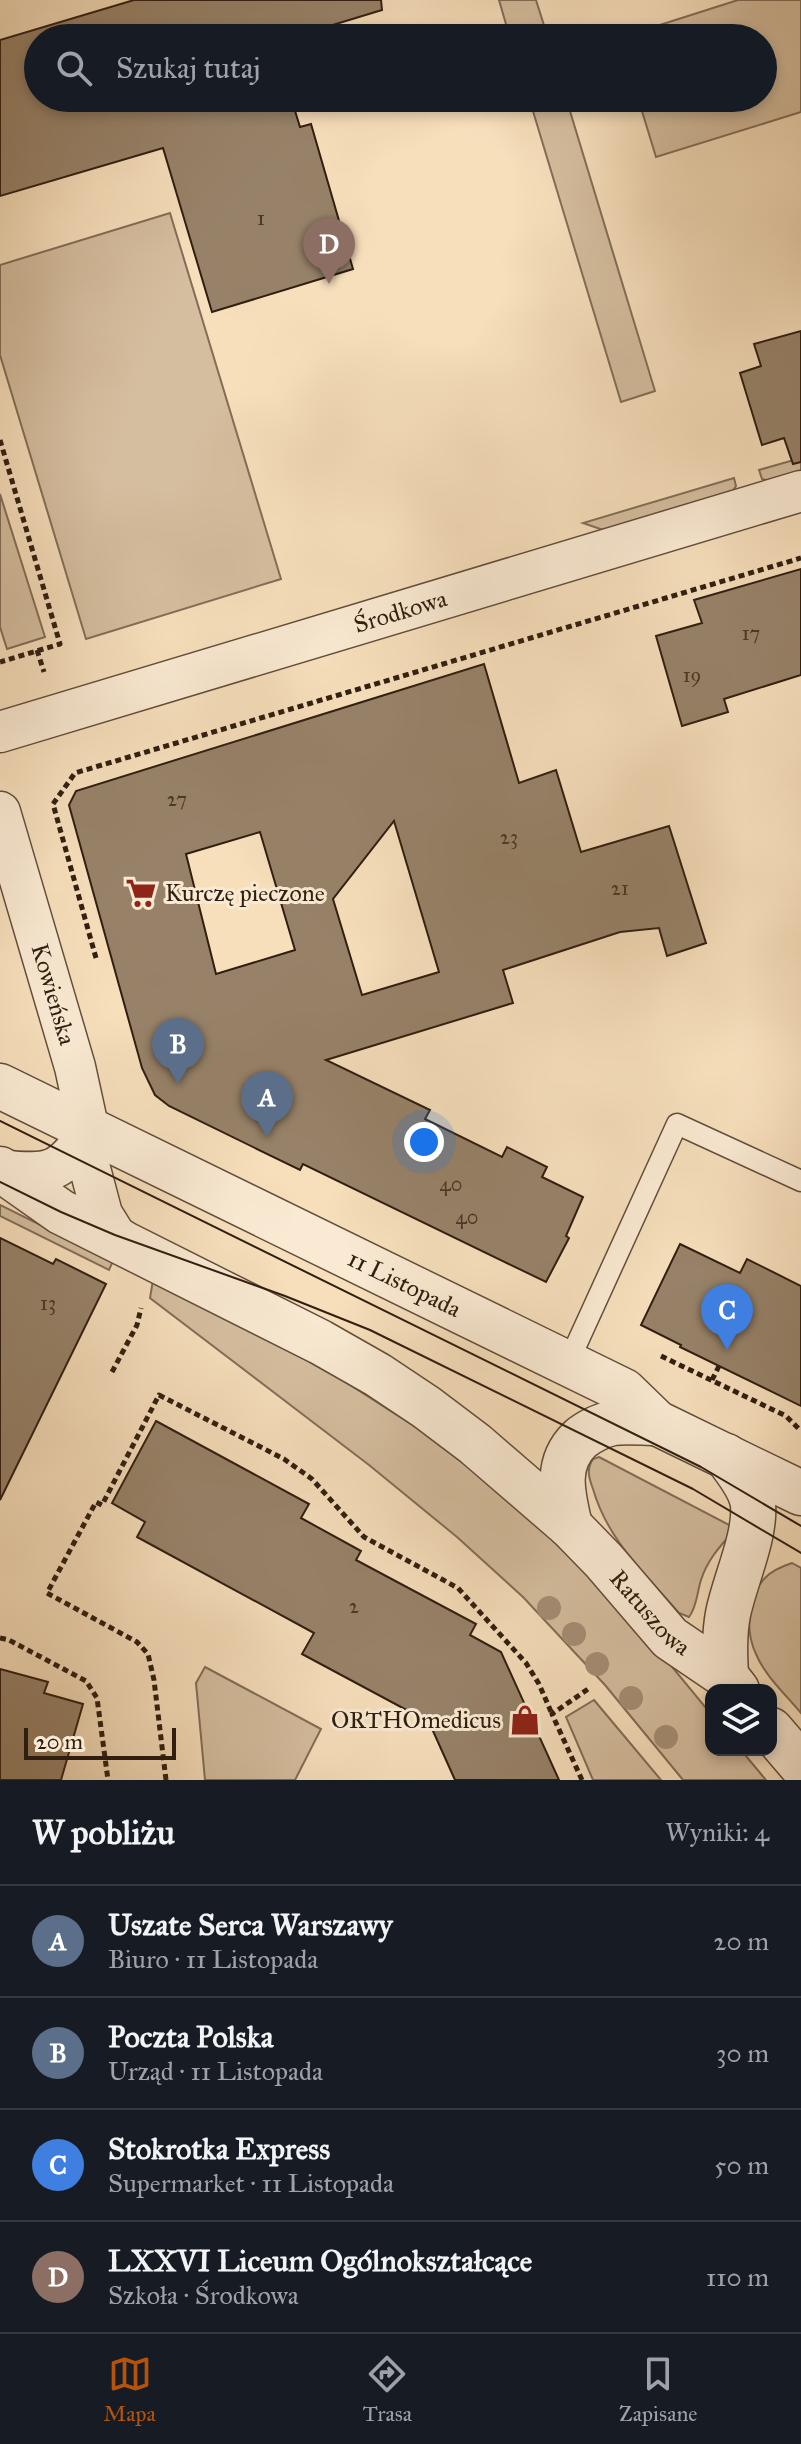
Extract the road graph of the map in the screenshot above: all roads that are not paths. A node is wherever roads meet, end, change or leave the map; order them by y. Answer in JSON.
{"nodes":[{"id":1,"x":801,"y":491,"type":"edge"},
{"id":2,"x":0,"y":732,"type":"edge"},
{"id":3,"x":0,"y":812,"type":"edge"},
{"id":4,"x":0,"y":1086,"type":"edge"},
{"id":5,"x":89,"y":1131,"type":"junction"},
{"id":6,"x":0,"y":1170,"type":"edge"},
{"id":7,"x":801,"y":1181,"type":"edge"},
{"id":8,"x":138,"y":1251,"type":"junction"},
{"id":9,"x":568,"y":1363,"type":"junction"},
{"id":10,"x":657,"y":1423,"type":"junction"},
{"id":11,"x":726,"y":1456,"type":"junction"},
{"id":12,"x":801,"y":1493,"type":"edge"},
{"id":13,"x":570,"y":1526,"type":"junction"},
{"id":14,"x":732,"y":1683,"type":"edge"},
{"id":15,"x":777,"y":1737,"type":"edge"},
{"id":16,"x":801,"y":1765,"type":"edge"}],
"edges":[{"from":1,"to":2,"type":"street","name":"Środkowa"},
{"from":3,"to":5,"type":"street","name":"Kowieńska"},
{"from":4,"to":5,"type":"street","name":"11 Listopada"},
{"from":5,"to":6,"type":"street"},
{"from":5,"to":8,"type":"street","name":"Kowieńska"},
{"from":5,"to":9,"type":"street","name":"11 Listopada"},
{"from":6,"to":8,"type":"street"},
{"from":7,"to":9,"type":"lane"},
{"from":8,"to":13,"type":"street"},
{"from":9,"to":10,"type":"street","name":"11 Listopada"},
{"from":10,"to":11,"type":"street","name":"11 Listopada"},
{"from":10,"to":13,"type":"street"},
{"from":11,"to":12,"type":"street","name":"11 Listopada"},
{"from":11,"to":14,"type":"street"},
{"from":13,"to":14,"type":"street","name":"Ratuszowa"},
{"from":15,"to":16,"type":"street"}]}
